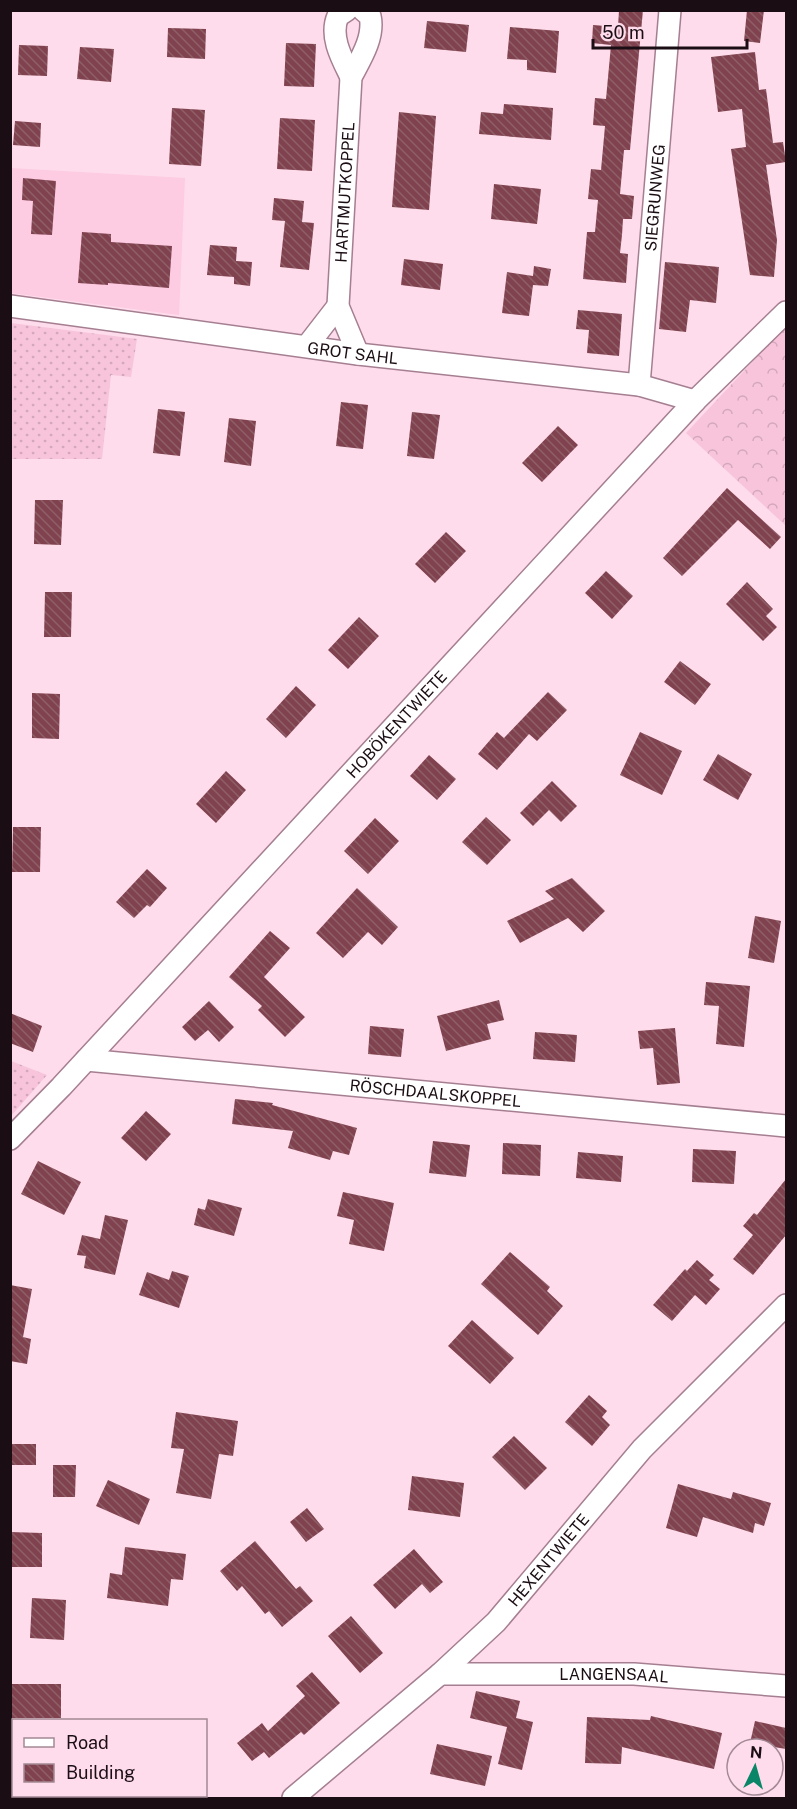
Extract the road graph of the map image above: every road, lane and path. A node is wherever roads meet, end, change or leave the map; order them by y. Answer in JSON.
{"nodes":[{"id":1,"x":347,"y":10,"type":"edge"},
{"id":2,"x":363,"y":10,"type":"edge"},
{"id":3,"x":670,"y":10,"type":"edge"},
{"id":4,"x":351,"y":77,"type":"junction"},
{"id":5,"x":10,"y":306,"type":"edge"},
{"id":6,"x":338,"y":306,"type":"junction"},
{"id":7,"x":786,"y":312,"type":"edge"},
{"id":8,"x":307,"y":345,"type":"junction"},
{"id":9,"x":358,"y":354,"type":"junction"},
{"id":10,"x":639,"y":385,"type":"junction"},
{"id":11,"x":695,"y":401,"type":"junction"},
{"id":12,"x":86,"y":1060,"type":"junction"},
{"id":13,"x":786,"y":1126,"type":"edge"},
{"id":14,"x":10,"y":1139,"type":"edge"},
{"id":15,"x":786,"y":1305,"type":"edge"},
{"id":16,"x":440,"y":1674,"type":"junction"},
{"id":17,"x":786,"y":1686,"type":"edge"},
{"id":18,"x":293,"y":1798,"type":"edge"}],
"edges":[{"from":1,"to":4,"type":"street","name":"HARTMUTKOPPEL"},
{"from":2,"to":4,"type":"street","name":"HARTMUTKOPPEL"},
{"from":3,"to":10,"type":"street","name":"SIEGRUNWEG"},
{"from":4,"to":6,"type":"street","name":"HARTMUTKOPPEL"},
{"from":5,"to":8,"type":"street","name":"GROT SAHL"},
{"from":6,"to":8,"type":"street"},
{"from":6,"to":9,"type":"street","name":"HARTMUTKOPPEL"},
{"from":7,"to":11,"type":"street","name":"HOBÖKENTWIETE"},
{"from":8,"to":9,"type":"street","name":"GROT SAHL"},
{"from":9,"to":10,"type":"street","name":"GROT SAHL"},
{"from":10,"to":11,"type":"street","name":"GROT SAHL"},
{"from":11,"to":12,"type":"street","name":"HOBÖKENTWIETE"},
{"from":12,"to":13,"type":"street","name":"RÖSCHDAALSKOPPEL"},
{"from":12,"to":14,"type":"street","name":"HOBÖKENTWIETE"},
{"from":15,"to":16,"type":"street","name":"HEXENTWIETE"},
{"from":16,"to":17,"type":"street","name":"LANGENSAAL"},
{"from":16,"to":18,"type":"street","name":"HEXENTWIETE"}]}
